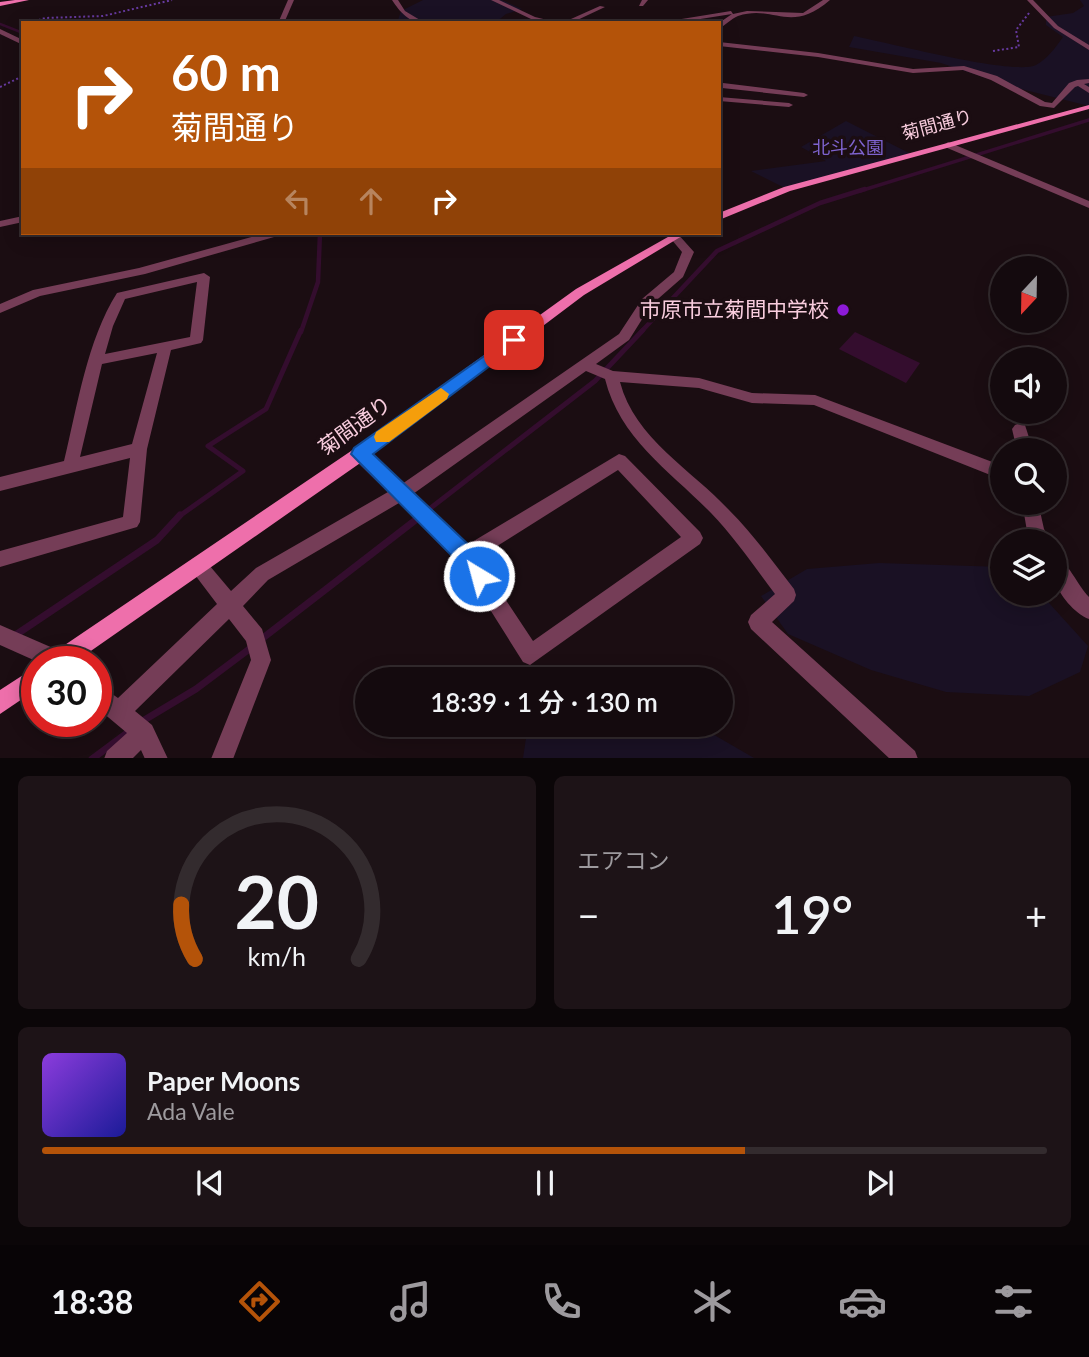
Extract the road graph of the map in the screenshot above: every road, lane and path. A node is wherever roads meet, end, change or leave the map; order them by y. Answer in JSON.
{"nodes":[{"id":1,"x":26,"y":0,"type":"edge"},
{"id":2,"x":172,"y":0,"type":"edge"},
{"id":3,"x":291,"y":0,"type":"edge"},
{"id":4,"x":395,"y":0,"type":"edge"},
{"id":5,"x":494,"y":0,"type":"edge"},
{"id":6,"x":825,"y":0,"type":"edge"},
{"id":7,"x":1029,"y":0,"type":"edge"},
{"id":8,"x":0,"y":4,"type":"edge"},
{"id":9,"x":602,"y":7,"type":"dead end"},
{"id":10,"x":1036,"y":8,"type":"junction"},
{"id":11,"x":732,"y":13,"type":"junction"},
{"id":12,"x":38,"y":21,"type":"edge"},
{"id":13,"x":282,"y":21,"type":"edge"},
{"id":14,"x":419,"y":21,"type":"edge"},
{"id":15,"x":547,"y":21,"type":"edge"},
{"id":16,"x":570,"y":21,"type":"edge"},
{"id":17,"x":674,"y":21,"type":"edge"},
{"id":18,"x":721,"y":24,"type":"edge"},
{"id":19,"x":0,"y":31,"type":"edge"},
{"id":20,"x":21,"y":42,"type":"edge"},
{"id":21,"x":721,"y":44,"type":"edge"},
{"id":22,"x":1089,"y":48,"type":"edge"},
{"id":23,"x":993,"y":51,"type":"dead end"},
{"id":24,"x":21,"y":77,"type":"edge"},
{"id":25,"x":1089,"y":81,"type":"edge"},
{"id":26,"x":1077,"y":84,"type":"junction"},
{"id":27,"x":721,"y":86,"type":"edge"},
{"id":28,"x":0,"y":87,"type":"edge"},
{"id":29,"x":1089,"y":91,"type":"edge"},
{"id":30,"x":804,"y":95,"type":"dead end"},
{"id":31,"x":721,"y":99,"type":"edge"},
{"id":32,"x":789,"y":105,"type":"dead end"},
{"id":33,"x":1089,"y":107,"type":"edge"},
{"id":34,"x":948,"y":145,"type":"junction"},
{"id":35,"x":1089,"y":205,"type":"edge"},
{"id":36,"x":721,"y":216,"type":"edge"},
{"id":37,"x":21,"y":219,"type":"edge"},
{"id":38,"x":0,"y":224,"type":"edge"},
{"id":39,"x":270,"y":235,"type":"edge"},
{"id":40,"x":674,"y":235,"type":"edge"},
{"id":41,"x":677,"y":235,"type":"edge"},
{"id":42,"x":0,"y":309,"type":"edge"},
{"id":43,"x":165,"y":346,"type":"junction"},
{"id":44,"x":99,"y":360,"type":"junction"},
{"id":45,"x":586,"y":365,"type":"junction"},
{"id":46,"x":611,"y":376,"type":"junction"},
{"id":47,"x":1020,"y":429,"type":"dead end"},
{"id":48,"x":1022,"y":438,"type":"edge"},
{"id":49,"x":139,"y":449,"type":"junction"},
{"id":50,"x":360,"y":454,"type":"junction"},
{"id":51,"x":70,"y":467,"type":"junction"},
{"id":52,"x":990,"y":468,"type":"edge"},
{"id":53,"x":0,"y":484,"type":"edge"},
{"id":54,"x":401,"y":493,"type":"junction"},
{"id":55,"x":466,"y":556,"type":"junction"},
{"id":56,"x":0,"y":559,"type":"edge"},
{"id":57,"x":198,"y":565,"type":"junction"},
{"id":58,"x":1067,"y":584,"type":"edge"},
{"id":59,"x":229,"y":604,"type":"junction"},
{"id":60,"x":1089,"y":610,"type":"edge"},
{"id":61,"x":0,"y":635,"type":"edge"},
{"id":62,"x":25,"y":646,"type":"edge"},
{"id":63,"x":82,"y":646,"type":"edge"},
{"id":64,"x":21,"y":688,"type":"edge"},
{"id":65,"x":0,"y":703,"type":"edge"},
{"id":66,"x":112,"y":708,"type":"edge"},
{"id":67,"x":118,"y":713,"type":"junction"},
{"id":68,"x":144,"y":733,"type":"junction"},
{"id":69,"x":115,"y":758,"type":"edge"},
{"id":70,"x":156,"y":758,"type":"edge"},
{"id":71,"x":222,"y":758,"type":"edge"},
{"id":72,"x":907,"y":758,"type":"edge"}],
"edges":[{"from":1,"to":8,"type":"street"},
{"from":2,"to":12,"type":"path"},
{"from":3,"to":13,"type":"street"},
{"from":4,"to":14,"type":"street"},
{"from":5,"to":15,"type":"street"},
{"from":6,"to":11,"type":"street"},
{"from":7,"to":10,"type":"street"},
{"from":9,"to":16,"type":"street"},
{"from":10,"to":22,"type":"street"},
{"from":10,"to":23,"type":"path"},
{"from":11,"to":17,"type":"street"},
{"from":11,"to":18,"type":"street"},
{"from":19,"to":20,"type":"street"},
{"from":21,"to":26,"type":"street"},
{"from":24,"to":28,"type":"path"},
{"from":25,"to":26,"type":"street"},
{"from":26,"to":29,"type":"street"},
{"from":27,"to":30,"type":"street"},
{"from":31,"to":32,"type":"street"},
{"from":33,"to":34,"type":"street","name":"菊間通り"},
{"from":34,"to":35,"type":"street"},
{"from":34,"to":36,"type":"street","name":"菊間通り"},
{"from":37,"to":38,"type":"street"},
{"from":39,"to":42,"type":"street"},
{"from":40,"to":50,"type":"street","name":"菊間通り"},
{"from":41,"to":45,"type":"street"},
{"from":43,"to":44,"type":"street"},
{"from":43,"to":44,"type":"street"},
{"from":43,"to":49,"type":"street"},
{"from":44,"to":51,"type":"street"},
{"from":45,"to":46,"type":"street"},
{"from":45,"to":54,"type":"street"},
{"from":46,"to":52,"type":"street"},
{"from":46,"to":72,"type":"street"},
{"from":47,"to":48,"type":"street"},
{"from":49,"to":51,"type":"street"},
{"from":49,"to":56,"type":"street"},
{"from":50,"to":54,"type":"street"},
{"from":50,"to":57,"type":"street","name":"菊間通り"},
{"from":51,"to":53,"type":"street"},
{"from":54,"to":55,"type":"street"},
{"from":54,"to":59,"type":"street"},
{"from":55,"to":55,"type":"street"},
{"from":57,"to":59,"type":"street"},
{"from":57,"to":63,"type":"street","name":"菊間通り"},
{"from":58,"to":60,"type":"street"},
{"from":59,"to":67,"type":"street"},
{"from":59,"to":71,"type":"street"},
{"from":61,"to":62,"type":"street"},
{"from":64,"to":65,"type":"street"},
{"from":66,"to":67,"type":"street"},
{"from":67,"to":68,"type":"street"},
{"from":68,"to":69,"type":"street"},
{"from":68,"to":70,"type":"street"}]}
